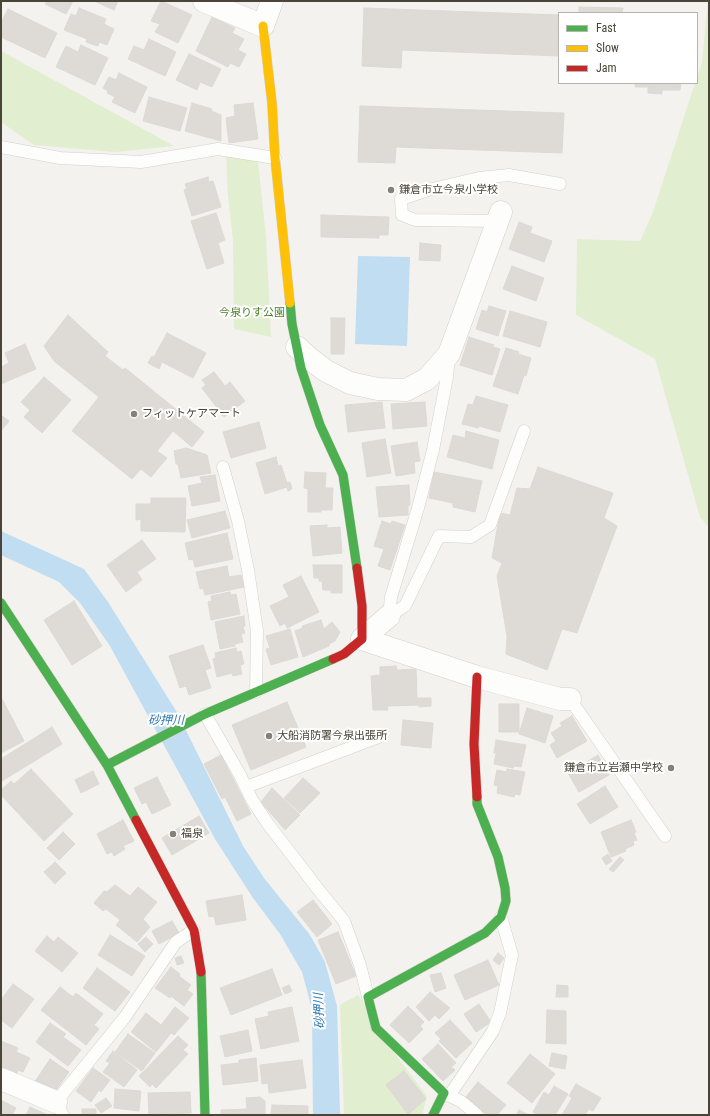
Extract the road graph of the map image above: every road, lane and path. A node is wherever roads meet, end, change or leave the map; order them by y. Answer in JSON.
{"nodes":[{"id":1,"x":204,"y":1,"type":"edge"},
{"id":2,"x":272,"y":1,"type":"edge"},
{"id":3,"x":262,"y":26,"type":"junction"},
{"id":4,"x":1,"y":147,"type":"edge"},
{"id":5,"x":275,"y":158,"type":"junction"},
{"id":6,"x":560,"y":184,"type":"dead end"},
{"id":7,"x":499,"y":216,"type":"joint"},
{"id":8,"x":297,"y":347,"type":"junction"},
{"id":9,"x":449,"y":354,"type":"junction"},
{"id":10,"x":524,"y":431,"type":"dead end"},
{"id":11,"x":223,"y":467,"type":"dead end"},
{"id":12,"x":1,"y":603,"type":"edge"},
{"id":13,"x":389,"y":616,"type":"junction"},
{"id":14,"x":362,"y":639,"type":"junction"},
{"id":15,"x":477,"y":677,"type":"junction"},
{"id":16,"x":256,"y":692,"type":"junction"},
{"id":17,"x":570,"y":699,"type":"joint"},
{"id":18,"x":205,"y":714,"type":"junction"},
{"id":19,"x":379,"y":737,"type":"dead end"},
{"id":20,"x":107,"y":765,"type":"junction"},
{"id":21,"x":246,"y":787,"type":"junction"},
{"id":22,"x":665,"y":836,"type":"dead end"},
{"id":23,"x":501,"y":916,"type":"junction"},
{"id":24,"x":194,"y":930,"type":"junction"},
{"id":25,"x":368,"y":997,"type":"junction"},
{"id":26,"x":1,"y":1079,"type":"edge"},
{"id":27,"x":446,"y":1095,"type":"junction"},
{"id":28,"x":59,"y":1109,"type":"edge"},
{"id":29,"x":206,"y":1115,"type":"edge"},
{"id":30,"x":433,"y":1115,"type":"edge"},
{"id":31,"x":477,"y":1115,"type":"edge"}],
"edges":[{"from":1,"to":3,"type":"street"},
{"from":2,"to":3,"type":"street"},
{"from":3,"to":5,"type":"street"},
{"from":4,"to":5,"type":"lane"},
{"from":5,"to":8,"type":"street"},
{"from":6,"to":7,"type":"lane"},
{"from":7,"to":9,"type":"street"},
{"from":8,"to":9,"type":"street"},
{"from":8,"to":14,"type":"street"},
{"from":9,"to":13,"type":"lane"},
{"from":10,"to":13,"type":"lane"},
{"from":11,"to":16,"type":"lane"},
{"from":12,"to":20,"type":"street"},
{"from":13,"to":14,"type":"street"},
{"from":14,"to":15,"type":"street"},
{"from":14,"to":16,"type":"street"},
{"from":15,"to":17,"type":"street"},
{"from":15,"to":23,"type":"street"},
{"from":16,"to":18,"type":"street"},
{"from":17,"to":22,"type":"lane"},
{"from":18,"to":20,"type":"street"},
{"from":18,"to":21,"type":"lane"},
{"from":19,"to":21,"type":"lane"},
{"from":20,"to":24,"type":"street"},
{"from":21,"to":25,"type":"lane"},
{"from":23,"to":25,"type":"street"},
{"from":23,"to":27,"type":"lane"},
{"from":24,"to":28,"type":"lane"},
{"from":24,"to":29,"type":"street"},
{"from":25,"to":27,"type":"street"},
{"from":26,"to":28,"type":"street"},
{"from":27,"to":30,"type":"street"},
{"from":27,"to":31,"type":"lane"}]}
